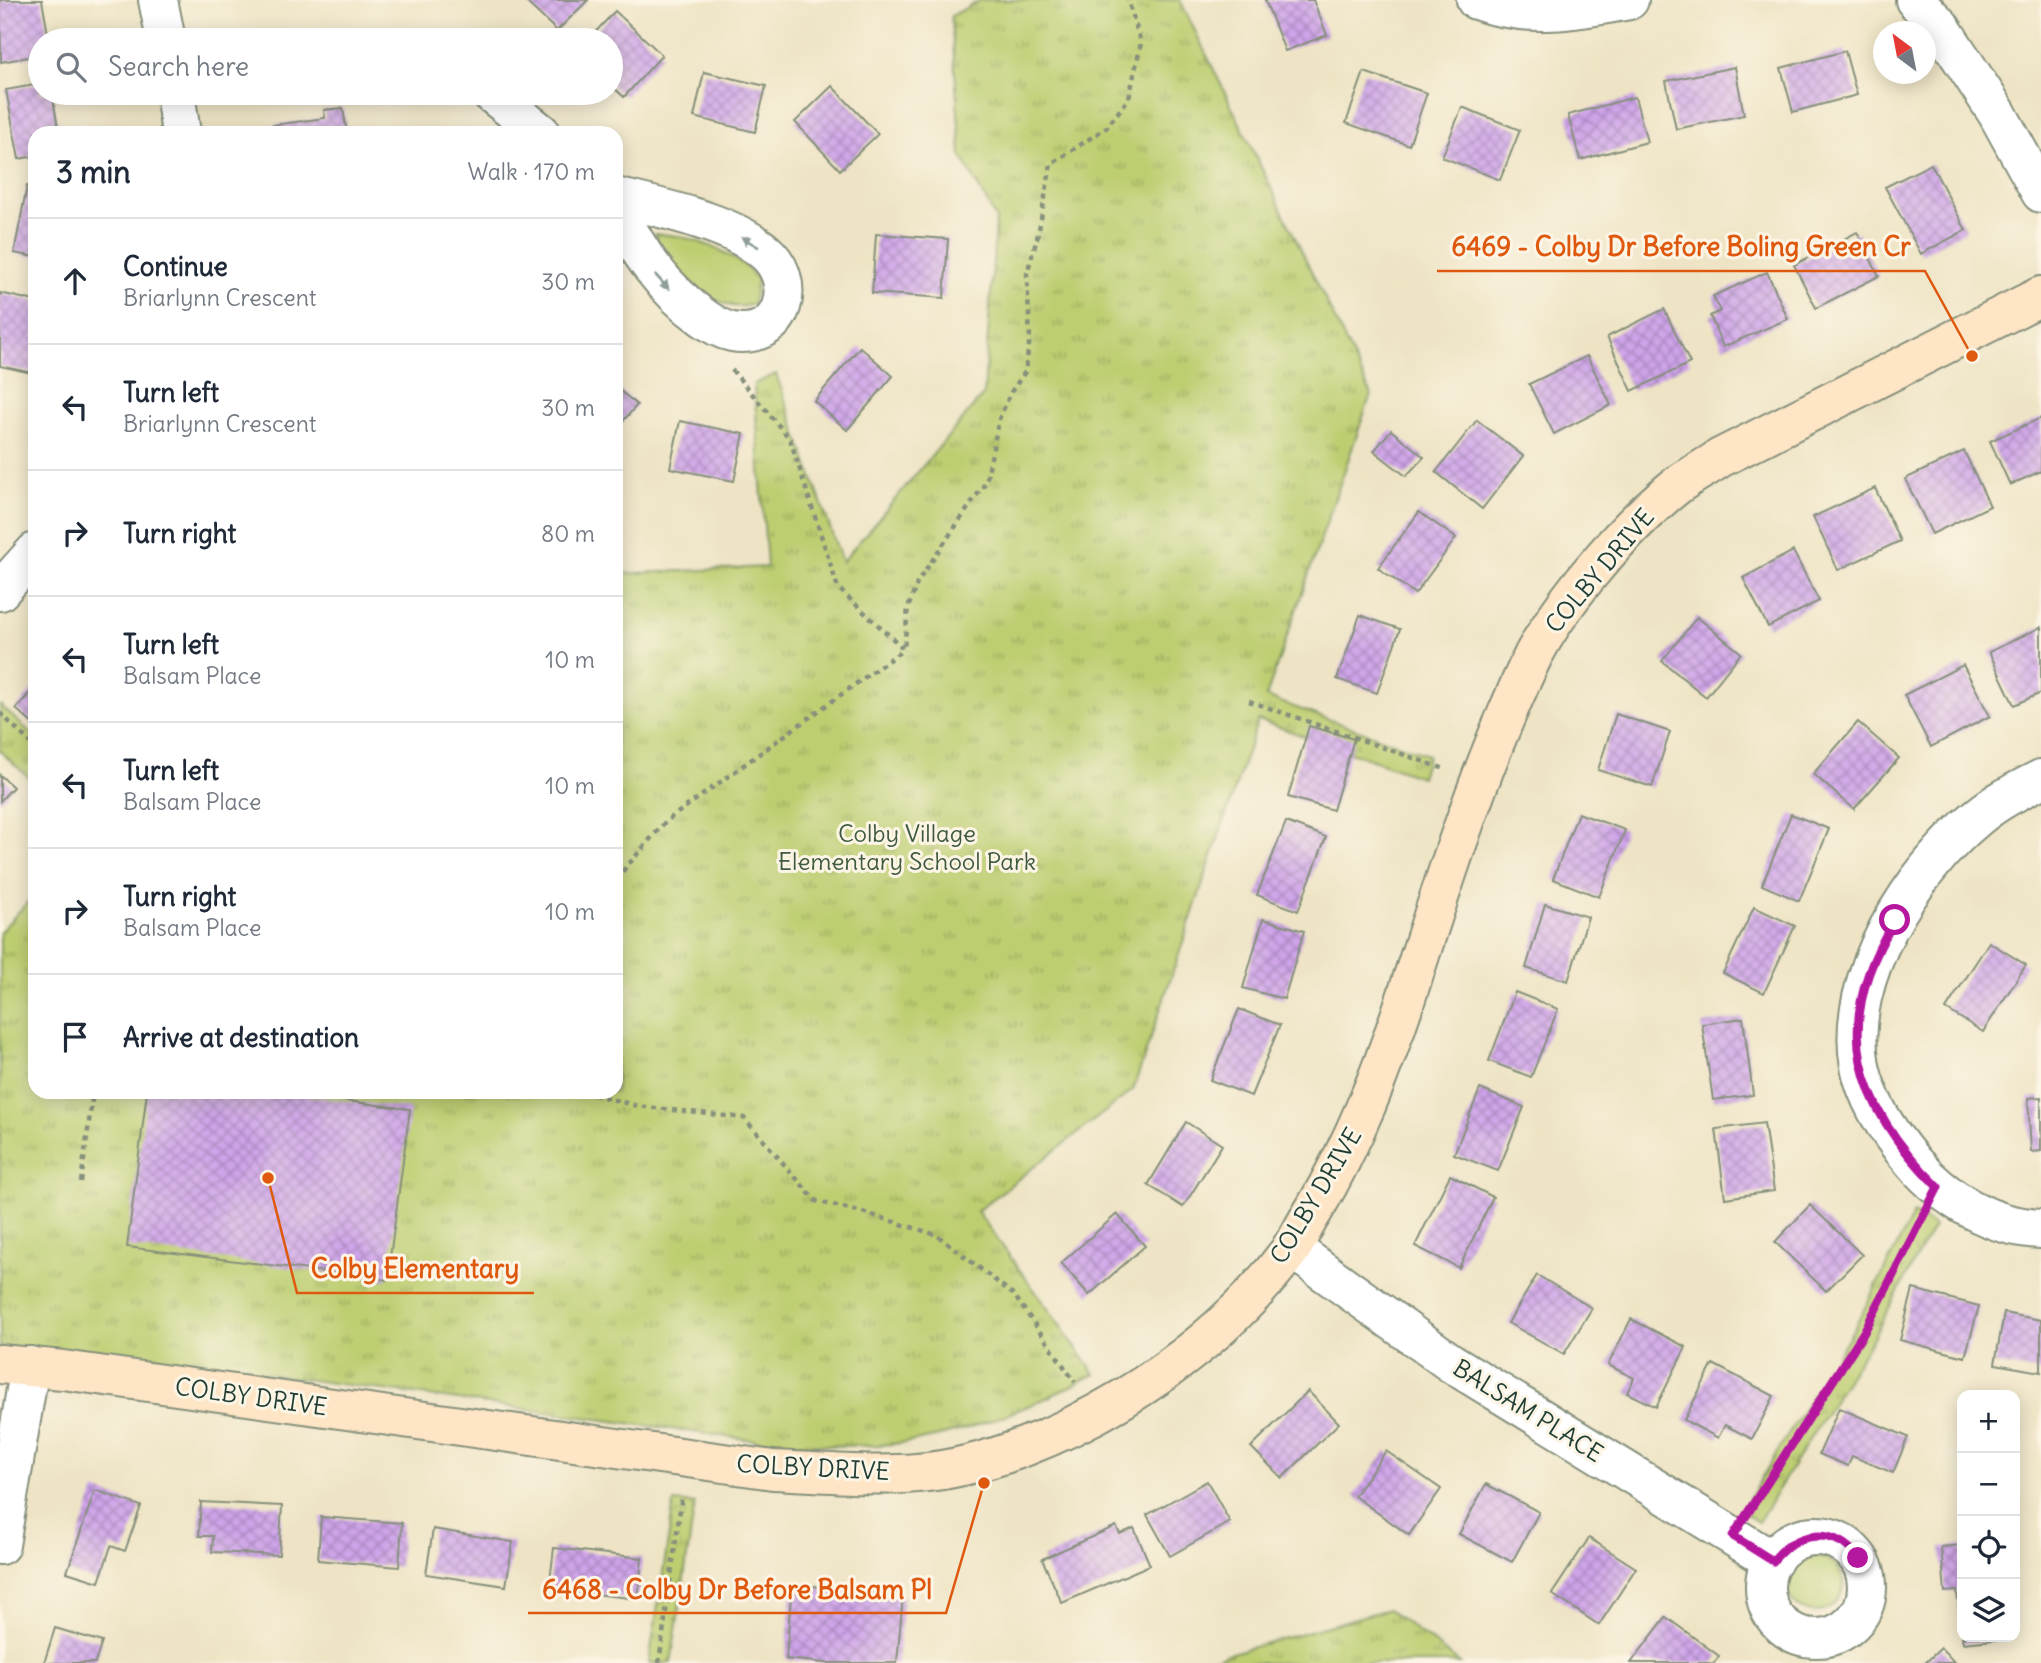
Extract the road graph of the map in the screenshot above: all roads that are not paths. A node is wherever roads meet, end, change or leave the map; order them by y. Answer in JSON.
{"nodes":[{"id":1,"x":158,"y":0,"type":"edge"},
{"id":2,"x":1476,"y":0,"type":"edge"},
{"id":3,"x":1629,"y":0,"type":"edge"},
{"id":4,"x":1915,"y":0,"type":"edge"},
{"id":5,"x":164,"y":28,"type":"edge"},
{"id":6,"x":177,"y":105,"type":"edge"},
{"id":7,"x":506,"y":105,"type":"edge"},
{"id":8,"x":180,"y":126,"type":"edge"},
{"id":9,"x":532,"y":126,"type":"edge"},
{"id":10,"x":2041,"y":193,"type":"edge"},
{"id":11,"x":623,"y":199,"type":"edge"},
{"id":12,"x":623,"y":219,"type":"edge"},
{"id":13,"x":2041,"y":296,"type":"edge"},
{"id":14,"x":28,"y":560,"type":"edge"},
{"id":15,"x":0,"y":591,"type":"edge"},
{"id":16,"x":2041,"y":779,"type":"edge"},
{"id":17,"x":2041,"y":1229,"type":"edge"},
{"id":18,"x":1292,"y":1248,"type":"junction"},
{"id":19,"x":15,"y":1365,"type":"edge"},
{"id":20,"x":0,"y":1545,"type":"edge"},
{"id":21,"x":1773,"y":1561,"type":"dead end"}],
"edges":[{"from":1,"to":5,"type":"street"},
{"from":2,"to":3,"type":"street"},
{"from":4,"to":10,"type":"street"},
{"from":6,"to":8,"type":"street"},
{"from":7,"to":9,"type":"street"},
{"from":12,"to":11,"type":"street","one_way":true},
{"from":13,"to":18,"type":"street","name":"COLBY DRIVE"},
{"from":14,"to":15,"type":"street"},
{"from":16,"to":17,"type":"street"},
{"from":18,"to":19,"type":"street","name":"COLBY DRIVE"},
{"from":18,"to":21,"type":"street","name":"BALSAM PLACE"},
{"from":19,"to":20,"type":"street"}]}
